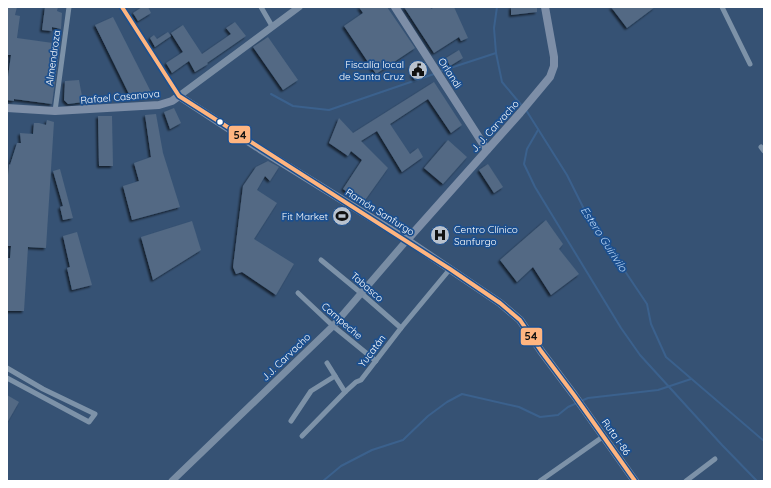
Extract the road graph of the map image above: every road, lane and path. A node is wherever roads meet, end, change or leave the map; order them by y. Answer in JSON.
{"nodes":[{"id":1,"x":69,"y":7,"type":"edge"},
{"id":2,"x":122,"y":7,"type":"edge"},
{"id":3,"x":261,"y":7,"type":"edge"},
{"id":4,"x":299,"y":7,"type":"edge"},
{"id":5,"x":395,"y":7,"type":"edge"},
{"id":6,"x":545,"y":7,"type":"edge"},
{"id":7,"x":722,"y":7,"type":"edge"},
{"id":8,"x":272,"y":26,"type":"junction"},
{"id":9,"x":750,"y":64,"type":"dead end"},
{"id":10,"x":179,"y":96,"type":"junction"},
{"id":11,"x":7,"y":108,"type":"edge"},
{"id":12,"x":55,"y":112,"type":"junction"},
{"id":13,"x":487,"y":150,"type":"junction"},
{"id":14,"x":407,"y":240,"type":"junction"},
{"id":15,"x":321,"y":260,"type":"dead end"},
{"id":16,"x":450,"y":269,"type":"junction"},
{"id":17,"x":298,"y":293,"type":"dead end"},
{"id":18,"x":361,"y":293,"type":"junction"},
{"id":19,"x":333,"y":326,"type":"junction"},
{"id":20,"x":401,"y":328,"type":"junction"},
{"id":21,"x":376,"y":361,"type":"junction"},
{"id":22,"x":327,"y":363,"type":"dead end"},
{"id":23,"x":7,"y":368,"type":"edge"},
{"id":24,"x":335,"y":376,"type":"junction"},
{"id":25,"x":7,"y":378,"type":"edge"},
{"id":26,"x":346,"y":392,"type":"junction"},
{"id":27,"x":581,"y":405,"type":"joint"},
{"id":28,"x":291,"y":421,"type":"dead end"},
{"id":29,"x":302,"y":436,"type":"dead end"},
{"id":30,"x":604,"y":436,"type":"junction"},
{"id":31,"x":715,"y":459,"type":"dead end"},
{"id":32,"x":172,"y":481,"type":"edge"},
{"id":33,"x":540,"y":481,"type":"edge"},
{"id":34,"x":635,"y":481,"type":"edge"},
{"id":35,"x":686,"y":481,"type":"edge"}],
"edges":[{"from":1,"to":12,"type":"street","name":"Almendroza"},
{"from":2,"to":10,"type":"street"},
{"from":3,"to":8,"type":"street"},
{"from":4,"to":8,"type":"main road","name":"Rafael Casanova"},
{"from":5,"to":13,"type":"main road","name":"Orlandi"},
{"from":6,"to":13,"type":"main road","name":"J. J. Carvacho"},
{"from":7,"to":9,"type":"street"},
{"from":8,"to":10,"type":"main road","name":"Rafael Casanova"},
{"from":10,"to":12,"type":"main road","name":"Rafael Casanova"},
{"from":10,"to":14,"type":"main road","name":"Ramón Sanfurgo"},
{"from":11,"to":12,"type":"main road","name":"Rafael Casanova"},
{"from":13,"to":14,"type":"main road","name":"J. J. Carvacho"},
{"from":14,"to":16,"type":"main road","name":"Ramón Sanfurgo"},
{"from":14,"to":18,"type":"main road","name":"J.J. Carvacho"},
{"from":15,"to":18,"type":"street","name":"Tabasco"},
{"from":16,"to":20,"type":"street","name":"Yucatán"},
{"from":16,"to":27,"type":"main road","name":"Ramón Sanfurgo"},
{"from":17,"to":19,"type":"street","name":"Campeche"},
{"from":18,"to":19,"type":"main road","name":"J.J. Carvacho"},
{"from":18,"to":20,"type":"street","name":"Tabasco"},
{"from":19,"to":21,"type":"street","name":"Campeche"},
{"from":19,"to":32,"type":"main road","name":"J.J. Carvacho"},
{"from":20,"to":21,"type":"street","name":"Yucatán"},
{"from":21,"to":26,"type":"street","name":"Yucatán"},
{"from":22,"to":24,"type":"street"},
{"from":23,"to":25,"type":"street"},
{"from":24,"to":26,"type":"street"},
{"from":24,"to":28,"type":"street"},
{"from":26,"to":29,"type":"street","name":"Yucatán"},
{"from":27,"to":30,"type":"main road","name":"Ruta I-86"},
{"from":30,"to":33,"type":"street"},
{"from":30,"to":34,"type":"main road","name":"Ruta I-86"},
{"from":31,"to":35,"type":"street"}]}
